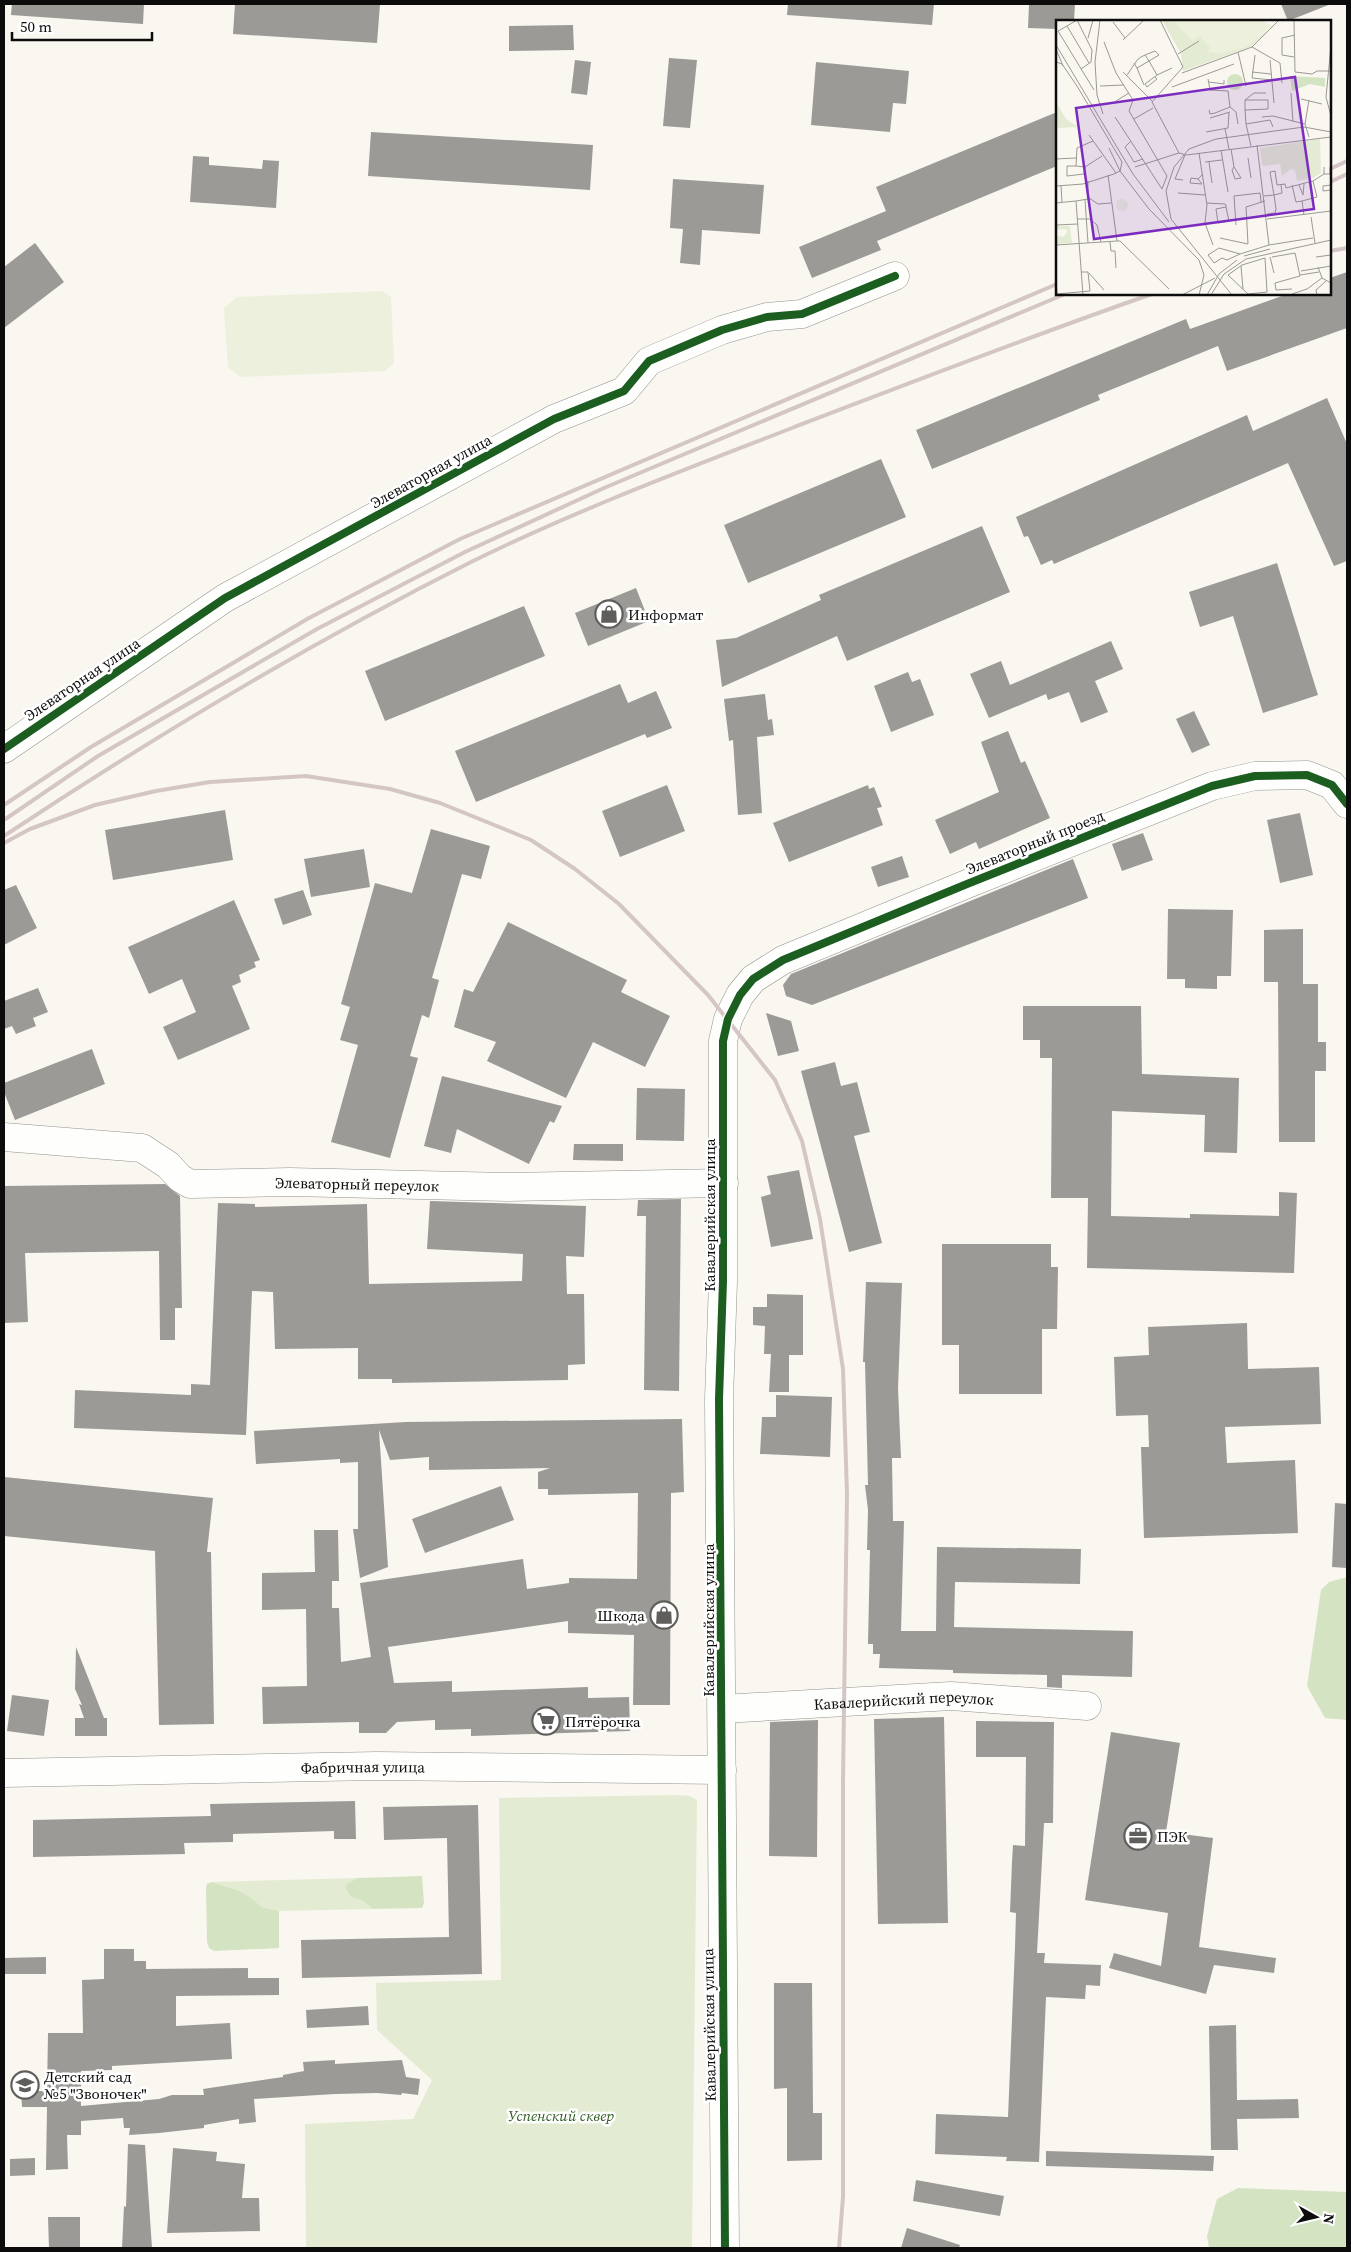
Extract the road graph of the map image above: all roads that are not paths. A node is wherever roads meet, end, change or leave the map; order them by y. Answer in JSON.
{"nodes":[{"id":1,"x":895,"y":276,"type":"dead end"},
{"id":2,"x":4,"y":749,"type":"edge"},
{"id":3,"x":1347,"y":804,"type":"edge"},
{"id":4,"x":740,"y":995,"type":"joint"},
{"id":5,"x":4,"y":1137,"type":"edge"},
{"id":6,"x":724,"y":1183,"type":"junction"},
{"id":7,"x":1087,"y":1706,"type":"dead end"},
{"id":8,"x":722,"y":1710,"type":"junction"},
{"id":9,"x":722,"y":1770,"type":"junction"},
{"id":10,"x":4,"y":1773,"type":"edge"},
{"id":11,"x":725,"y":2248,"type":"edge"}],
"edges":[{"from":1,"to":2,"type":"street","name":"Элеваторная улица"},
{"from":3,"to":4,"type":"street","name":"Элеваторный проезд"},
{"from":4,"to":6,"type":"street","name":"Кавалерийская улица"},
{"from":5,"to":6,"type":"street","name":"Элеваторный переулок"},
{"from":6,"to":8,"type":"street","name":"Кавалерийская улица"},
{"from":7,"to":8,"type":"street","name":"Кавалерийский переулок"},
{"from":8,"to":9,"type":"street","name":"Кавалерийская улица"},
{"from":9,"to":10,"type":"street","name":"Фабричная улица"},
{"from":9,"to":11,"type":"street","name":"Кавалерийская улица"}]}
